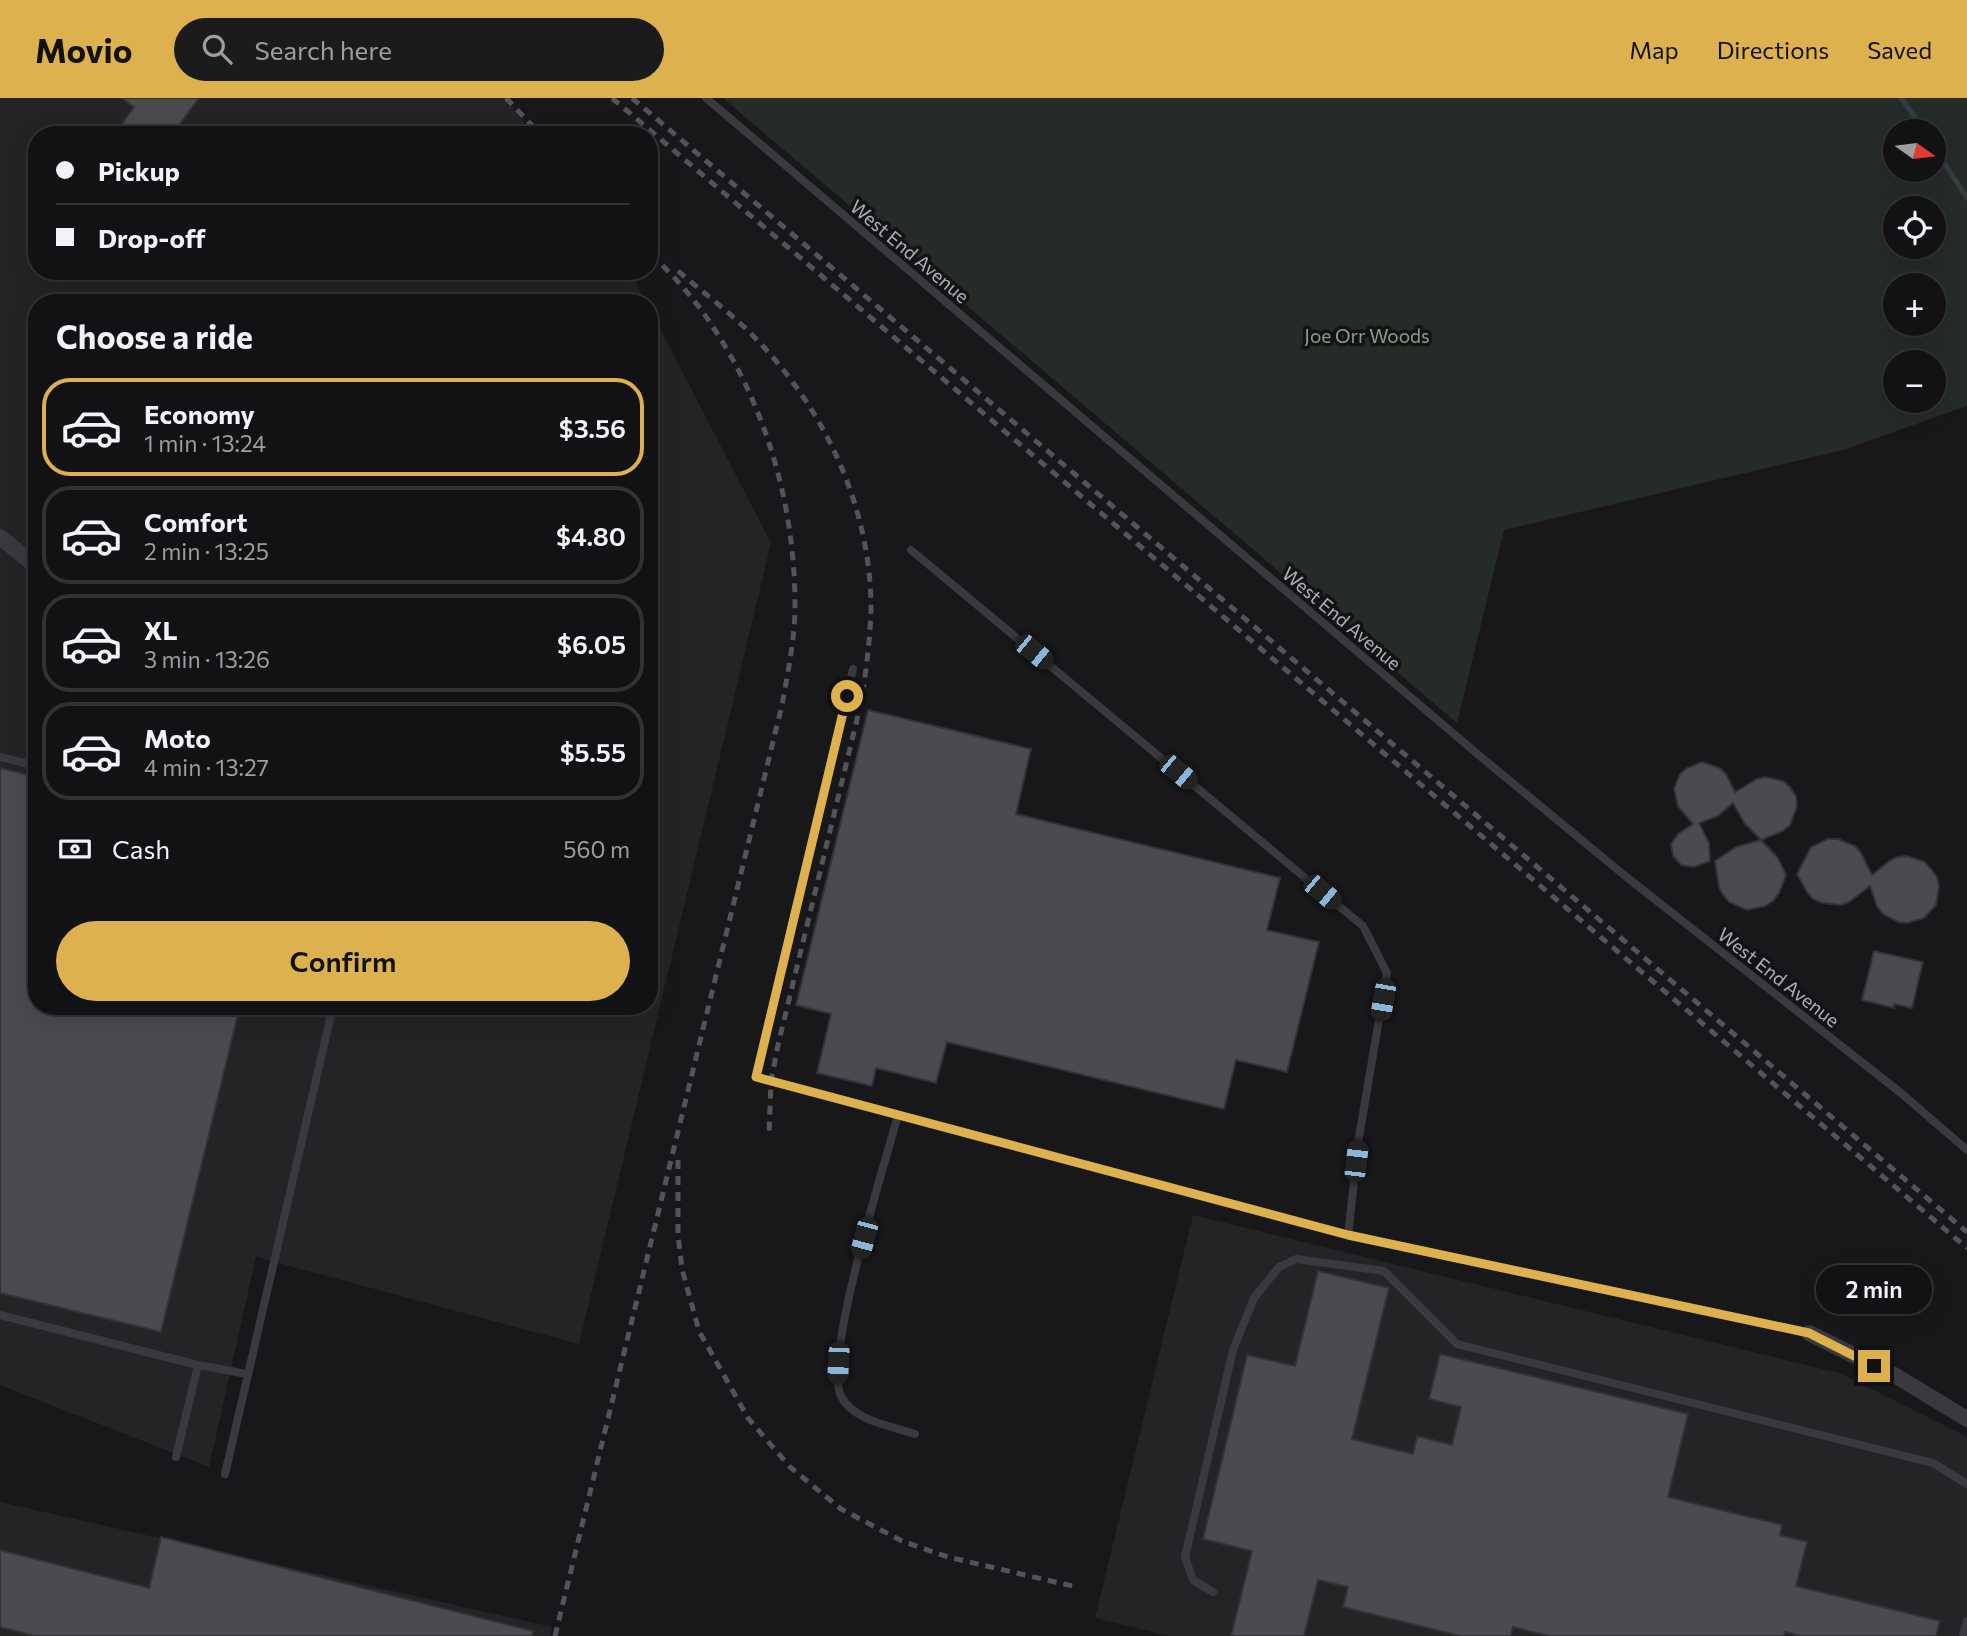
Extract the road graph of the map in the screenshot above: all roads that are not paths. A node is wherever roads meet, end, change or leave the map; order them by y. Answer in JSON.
{"nodes":[{"id":1,"x":706,"y":98,"type":"edge"},
{"id":2,"x":0,"y":537,"type":"edge"},
{"id":3,"x":911,"y":550,"type":"dead end"},
{"id":4,"x":28,"y":560,"type":"edge"},
{"id":5,"x":853,"y":669,"type":"dead end"},
{"id":6,"x":0,"y":757,"type":"edge"},
{"id":7,"x":28,"y":764,"type":"edge"},
{"id":8,"x":331,"y":1015,"type":"edge"},
{"id":9,"x":898,"y":1115,"type":"junction"},
{"id":10,"x":1967,"y":1150,"type":"edge"},
{"id":11,"x":1348,"y":1235,"type":"junction"},
{"id":12,"x":0,"y":1315,"type":"edge"},
{"id":13,"x":1809,"y":1333,"type":"joint"},
{"id":14,"x":198,"y":1365,"type":"junction"},
{"id":15,"x":247,"y":1374,"type":"junction"},
{"id":16,"x":1967,"y":1419,"type":"edge"},
{"id":17,"x":915,"y":1434,"type":"dead end"},
{"id":18,"x":176,"y":1457,"type":"dead end"},
{"id":19,"x":225,"y":1474,"type":"dead end"},
{"id":20,"x":1967,"y":1484,"type":"edge"},
{"id":21,"x":1213,"y":1592,"type":"dead end"},
{"id":22,"x":1967,"y":1620,"type":"edge"},
{"id":23,"x":1964,"y":1636,"type":"edge"}],
"edges":[{"from":1,"to":10,"type":"lane","name":"West End Avenue"},
{"from":2,"to":4,"type":"street"},
{"from":3,"to":11,"type":"lane"},
{"from":5,"to":9,"type":"lane"},
{"from":6,"to":7,"type":"lane"},
{"from":8,"to":15,"type":"lane"},
{"from":9,"to":11,"type":"lane"},
{"from":9,"to":17,"type":"lane"},
{"from":11,"to":13,"type":"lane"},
{"from":12,"to":14,"type":"lane"},
{"from":13,"to":16,"type":"street"},
{"from":14,"to":15,"type":"lane"},
{"from":14,"to":18,"type":"lane"},
{"from":15,"to":19,"type":"lane"},
{"from":20,"to":21,"type":"lane"},
{"from":22,"to":23,"type":"lane"}]}
